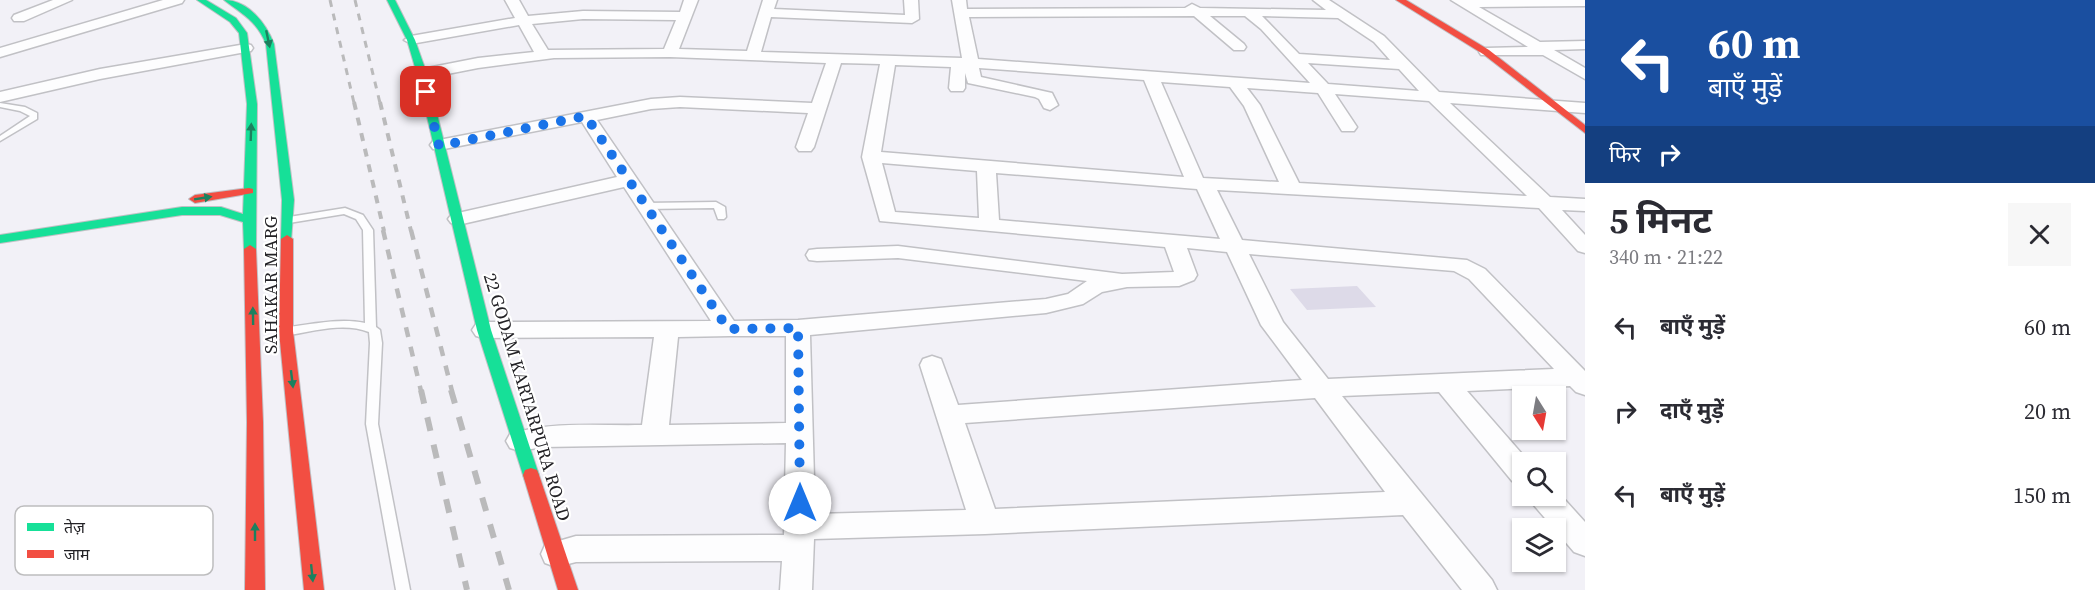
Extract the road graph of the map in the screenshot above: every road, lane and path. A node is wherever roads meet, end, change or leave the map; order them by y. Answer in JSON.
{"nodes":[{"id":1,"x":39,"y":0,"type":"edge"},
{"id":2,"x":65,"y":0,"type":"edge"},
{"id":3,"x":177,"y":0,"type":"edge"},
{"id":4,"x":201,"y":0,"type":"edge"},
{"id":5,"x":228,"y":0,"type":"edge"},
{"id":6,"x":391,"y":0,"type":"edge"},
{"id":7,"x":512,"y":0,"type":"edge"},
{"id":8,"x":691,"y":0,"type":"edge"},
{"id":9,"x":911,"y":0,"type":"edge"},
{"id":10,"x":1182,"y":0,"type":"edge"},
{"id":11,"x":1320,"y":0,"type":"edge"},
{"id":12,"x":1400,"y":0,"type":"edge"},
{"id":13,"x":1461,"y":2,"type":"edge"},
{"id":14,"x":1551,"y":2,"type":"junction"},
{"id":15,"x":1585,"y":2,"type":"edge"},
{"id":16,"x":960,"y":6,"type":"edge"},
{"id":17,"x":768,"y":7,"type":"edge"},
{"id":18,"x":1248,"y":12,"type":"junction"},
{"id":19,"x":1198,"y":13,"type":"junction"},
{"id":20,"x":1340,"y":14,"type":"junction"},
{"id":21,"x":1576,"y":15,"type":"dead end"},
{"id":22,"x":685,"y":16,"type":"junction"},
{"id":23,"x":525,"y":20,"type":"junction"},
{"id":24,"x":411,"y":40,"type":"junction"},
{"id":25,"x":1585,"y":45,"type":"edge"},
{"id":26,"x":1239,"y":47,"type":"dead end"},
{"id":27,"x":246,"y":48,"type":"junction"},
{"id":28,"x":1541,"y":48,"type":"junction"},
{"id":29,"x":1486,"y":52,"type":"junction"},
{"id":30,"x":0,"y":53,"type":"edge"},
{"id":31,"x":670,"y":53,"type":"junction"},
{"id":32,"x":543,"y":55,"type":"junction"},
{"id":33,"x":753,"y":55,"type":"junction"},
{"id":34,"x":834,"y":58,"type":"junction"},
{"id":35,"x":1295,"y":58,"type":"junction"},
{"id":36,"x":888,"y":60,"type":"junction"},
{"id":37,"x":971,"y":65,"type":"junction"},
{"id":38,"x":1405,"y":65,"type":"junction"},
{"id":39,"x":422,"y":74,"type":"junction"},
{"id":40,"x":1150,"y":75,"type":"junction"},
{"id":41,"x":1585,"y":75,"type":"edge"},
{"id":42,"x":1234,"y":81,"type":"junction"},
{"id":43,"x":957,"y":88,"type":"dead end"},
{"id":44,"x":1323,"y":88,"type":"junction"},
{"id":45,"x":1433,"y":96,"type":"junction"},
{"id":46,"x":0,"y":97,"type":"edge"},
{"id":47,"x":0,"y":105,"type":"edge"},
{"id":48,"x":1050,"y":105,"type":"dead end"},
{"id":49,"x":1554,"y":105,"type":"junction"},
{"id":50,"x":818,"y":108,"type":"junction"},
{"id":51,"x":1585,"y":108,"type":"edge"},
{"id":52,"x":586,"y":116,"type":"junction"},
{"id":53,"x":1348,"y":126,"type":"dead end"},
{"id":54,"x":1585,"y":130,"type":"edge"},
{"id":55,"x":0,"y":139,"type":"edge"},
{"id":56,"x":439,"y":146,"type":"junction"},
{"id":57,"x":805,"y":147,"type":"dead end"},
{"id":58,"x":871,"y":157,"type":"junction"},
{"id":59,"x":986,"y":165,"type":"junction"},
{"id":60,"x":630,"y":180,"type":"junction"},
{"id":61,"x":1200,"y":184,"type":"junction"},
{"id":62,"x":1292,"y":189,"type":"junction"},
{"id":63,"x":249,"y":191,"type":"junction"},
{"id":64,"x":1543,"y":201,"type":"junction"},
{"id":65,"x":1585,"y":205,"type":"edge"},
{"id":66,"x":646,"y":206,"type":"junction"},
{"id":67,"x":721,"y":217,"type":"dead end"},
{"id":68,"x":453,"y":218,"type":"junction"},
{"id":69,"x":250,"y":220,"type":"junction"},
{"id":70,"x":288,"y":220,"type":"junction"},
{"id":71,"x":990,"y":225,"type":"junction"},
{"id":72,"x":0,"y":229,"type":"edge"},
{"id":73,"x":0,"y":239,"type":"edge"},
{"id":74,"x":1174,"y":243,"type":"junction"},
{"id":75,"x":1236,"y":248,"type":"junction"},
{"id":76,"x":1585,"y":248,"type":"edge"},
{"id":77,"x":817,"y":255,"type":"dead end"},
{"id":78,"x":1127,"y":280,"type":"junction"},
{"id":79,"x":370,"y":328,"type":"junction"},
{"id":80,"x":798,"y":328,"type":"junction"},
{"id":81,"x":728,"y":329,"type":"junction"},
{"id":82,"x":484,"y":330,"type":"junction"},
{"id":83,"x":667,"y":330,"type":"junction"},
{"id":84,"x":286,"y":331,"type":"junction"},
{"id":85,"x":932,"y":365,"type":"dead end"},
{"id":86,"x":1580,"y":381,"type":"edge"},
{"id":87,"x":1446,"y":383,"type":"junction"},
{"id":88,"x":1322,"y":388,"type":"junction"},
{"id":89,"x":948,"y":415,"type":"junction"},
{"id":90,"x":799,"y":433,"type":"junction"},
{"id":91,"x":654,"y":435,"type":"junction"},
{"id":92,"x":520,"y":441,"type":"junction"},
{"id":93,"x":1512,"y":461,"type":"edge"},
{"id":94,"x":1410,"y":503,"type":"junction"},
{"id":95,"x":1552,"y":506,"type":"edge"},
{"id":96,"x":986,"y":522,"type":"junction"},
{"id":97,"x":799,"y":537,"type":"junction"},
{"id":98,"x":1585,"y":543,"type":"edge"},
{"id":99,"x":556,"y":554,"type":"junction"},
{"id":100,"x":255,"y":590,"type":"edge"},
{"id":101,"x":314,"y":590,"type":"edge"},
{"id":102,"x":403,"y":590,"type":"edge"},
{"id":103,"x":568,"y":590,"type":"edge"},
{"id":104,"x":796,"y":590,"type":"edge"},
{"id":105,"x":1481,"y":590,"type":"edge"}],
"edges":[{"from":1,"to":2,"type":"street"},
{"from":3,"to":30,"type":"street"},
{"from":4,"to":27,"type":"street","name":"SAHAKAR MARG"},
{"from":5,"to":70,"type":"street","name":"SAHAKAR MARG","one_way":true},
{"from":6,"to":24,"type":"street","name":"22 GODAM KARTARPURA ROAD"},
{"from":7,"to":23,"type":"street"},
{"from":8,"to":22,"type":"street"},
{"from":9,"to":17,"type":"street"},
{"from":10,"to":19,"type":"street"},
{"from":11,"to":20,"type":"street"},
{"from":12,"to":29,"type":"street"},
{"from":13,"to":14,"type":"street"},
{"from":13,"to":28,"type":"street"},
{"from":14,"to":15,"type":"street"},
{"from":14,"to":21,"type":"street"},
{"from":16,"to":19,"type":"street"},
{"from":16,"to":37,"type":"street"},
{"from":17,"to":33,"type":"street"},
{"from":18,"to":19,"type":"street"},
{"from":18,"to":20,"type":"street"},
{"from":18,"to":35,"type":"street"},
{"from":19,"to":26,"type":"street"},
{"from":20,"to":38,"type":"street"},
{"from":22,"to":23,"type":"street"},
{"from":22,"to":31,"type":"street"},
{"from":23,"to":24,"type":"street"},
{"from":23,"to":32,"type":"street"},
{"from":24,"to":39,"type":"street","name":"22 GODAM KARTARPURA ROAD"},
{"from":25,"to":28,"type":"street"},
{"from":27,"to":46,"type":"street"},
{"from":63,"to":27,"type":"street","name":"SAHAKAR MARG","one_way":true},
{"from":28,"to":29,"type":"street"},
{"from":28,"to":41,"type":"street"},
{"from":29,"to":49,"type":"street"},
{"from":31,"to":32,"type":"street"},
{"from":31,"to":33,"type":"street"},
{"from":32,"to":39,"type":"street"},
{"from":33,"to":34,"type":"street"},
{"from":34,"to":36,"type":"street"},
{"from":34,"to":50,"type":"street"},
{"from":35,"to":38,"type":"street"},
{"from":35,"to":44,"type":"street"},
{"from":36,"to":37,"type":"street"},
{"from":36,"to":58,"type":"street"},
{"from":37,"to":40,"type":"street"},
{"from":37,"to":43,"type":"street"},
{"from":37,"to":48,"type":"street"},
{"from":38,"to":45,"type":"street"},
{"from":39,"to":56,"type":"street","name":"22 GODAM KARTARPURA ROAD"},
{"from":40,"to":42,"type":"street"},
{"from":40,"to":61,"type":"street"},
{"from":42,"to":44,"type":"street"},
{"from":42,"to":62,"type":"street"},
{"from":44,"to":45,"type":"street"},
{"from":44,"to":53,"type":"street"},
{"from":45,"to":49,"type":"street"},
{"from":45,"to":64,"type":"street"},
{"from":47,"to":55,"type":"lane"},
{"from":49,"to":51,"type":"street"},
{"from":49,"to":54,"type":"street"},
{"from":50,"to":52,"type":"street"},
{"from":50,"to":57,"type":"street"},
{"from":52,"to":56,"type":"street"},
{"from":52,"to":60,"type":"street"},
{"from":56,"to":68,"type":"street","name":"22 GODAM KARTARPURA ROAD"},
{"from":58,"to":59,"type":"street"},
{"from":58,"to":71,"type":"street"},
{"from":59,"to":61,"type":"street"},
{"from":59,"to":71,"type":"street"},
{"from":60,"to":66,"type":"street"},
{"from":60,"to":68,"type":"street"},
{"from":61,"to":62,"type":"street"},
{"from":61,"to":75,"type":"street"},
{"from":62,"to":64,"type":"street"},
{"from":63,"to":69,"type":"street","name":"SAHAKAR MARG"},
{"from":72,"to":63,"type":"street","one_way":true},
{"from":64,"to":65,"type":"street"},
{"from":64,"to":76,"type":"street"},
{"from":66,"to":67,"type":"lane"},
{"from":66,"to":81,"type":"street"},
{"from":68,"to":82,"type":"street","name":"22 GODAM KARTARPURA ROAD"},
{"from":69,"to":73,"type":"street"},
{"from":100,"to":69,"type":"street","name":"SAHAKAR MARG","one_way":true},
{"from":70,"to":79,"type":"lane"},
{"from":70,"to":84,"type":"street","name":"SAHAKAR MARG"},
{"from":71,"to":74,"type":"street"},
{"from":74,"to":75,"type":"street"},
{"from":74,"to":78,"type":"street"},
{"from":75,"to":86,"type":"street"},
{"from":75,"to":88,"type":"street"},
{"from":77,"to":78,"type":"street"},
{"from":78,"to":80,"type":"street"},
{"from":79,"to":84,"type":"lane"},
{"from":79,"to":102,"type":"lane"},
{"from":80,"to":81,"type":"street"},
{"from":80,"to":90,"type":"street"},
{"from":81,"to":83,"type":"street"},
{"from":82,"to":83,"type":"street"},
{"from":82,"to":92,"type":"street","name":"22 GODAM KARTARPURA ROAD"},
{"from":83,"to":91,"type":"street"},
{"from":84,"to":101,"type":"street","name":"SAHAKAR MARG","one_way":true},
{"from":85,"to":89,"type":"street"},
{"from":86,"to":87,"type":"street"},
{"from":87,"to":88,"type":"street"},
{"from":87,"to":93,"type":"street"},
{"from":88,"to":89,"type":"street"},
{"from":88,"to":94,"type":"street"},
{"from":89,"to":96,"type":"street"},
{"from":90,"to":91,"type":"street"},
{"from":90,"to":97,"type":"street"},
{"from":91,"to":92,"type":"street"},
{"from":92,"to":99,"type":"street","name":"22 GODAM KARTARPURA ROAD"},
{"from":94,"to":96,"type":"street"},
{"from":94,"to":105,"type":"street"},
{"from":95,"to":98,"type":"street"},
{"from":96,"to":97,"type":"street"},
{"from":97,"to":99,"type":"street"},
{"from":97,"to":104,"type":"street"},
{"from":99,"to":103,"type":"street","name":"22 GODAM KARTARPURA ROAD"}]}
